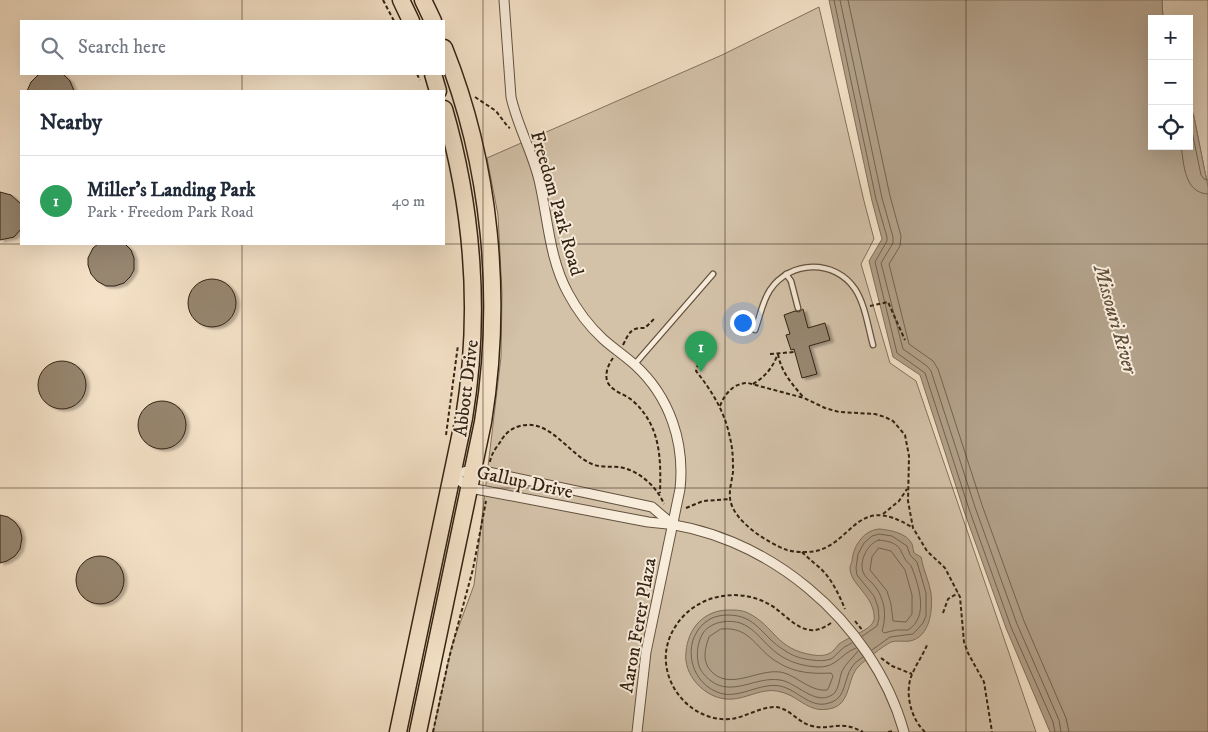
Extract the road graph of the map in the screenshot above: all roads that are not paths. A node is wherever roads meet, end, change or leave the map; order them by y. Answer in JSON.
{"nodes":[{"id":1,"x":401,"y":0,"type":"edge"},
{"id":2,"x":423,"y":0,"type":"edge"},
{"id":3,"x":504,"y":0,"type":"edge"},
{"id":4,"x":411,"y":20,"type":"edge"},
{"id":5,"x":433,"y":20,"type":"edge"},
{"id":6,"x":445,"y":51,"type":"edge"},
{"id":7,"x":433,"y":75,"type":"edge"},
{"id":8,"x":438,"y":90,"type":"edge"},
{"id":9,"x":445,"y":113,"type":"edge"},
{"id":10,"x":713,"y":274,"type":"dead end"},
{"id":11,"x":786,"y":274,"type":"junction"},
{"id":12,"x":798,"y":308,"type":"dead end"},
{"id":13,"x":755,"y":330,"type":"dead end"},
{"id":14,"x":873,"y":345,"type":"dead end"},
{"id":15,"x":634,"y":365,"type":"junction"},
{"id":16,"x":474,"y":469,"type":"junction"},
{"id":17,"x":452,"y":475,"type":"junction"},
{"id":18,"x":470,"y":488,"type":"junction"},
{"id":19,"x":672,"y":524,"type":"junction"},
{"id":20,"x":398,"y":732,"type":"edge"},
{"id":21,"x":418,"y":732,"type":"edge"},
{"id":22,"x":637,"y":732,"type":"edge"},
{"id":23,"x":904,"y":732,"type":"edge"}],
"edges":[{"from":1,"to":4,"type":"highway"},
{"from":2,"to":5,"type":"highway"},
{"from":3,"to":15,"type":"street","name":"Freedom Park Road"},
{"from":6,"to":16,"type":"highway","name":"Abbott Drive"},
{"from":7,"to":8,"type":"highway"},
{"from":9,"to":17,"type":"highway","name":"Abbott Drive"},
{"from":10,"to":15,"type":"lane"},
{"from":11,"to":12,"type":"lane"},
{"from":11,"to":13,"type":"lane"},
{"from":11,"to":14,"type":"lane"},
{"from":15,"to":19,"type":"street","name":"Freedom Park Road"},
{"from":16,"to":17,"type":"street","name":"Gallup Drive"},
{"from":16,"to":18,"type":"highway","name":"Abbott Drive"},
{"from":16,"to":19,"type":"street","name":"Gallup Drive"},
{"from":17,"to":18,"type":"street","name":"Gallup Drive"},
{"from":17,"to":20,"type":"highway","name":"Abbott Drive"},
{"from":18,"to":19,"type":"street","name":"Gallup Drive"},
{"from":18,"to":21,"type":"highway","name":"Abbott Drive"},
{"from":19,"to":22,"type":"street","name":"Aaron Ferer Plaza"},
{"from":19,"to":23,"type":"street","name":"Gallup Drive"}]}
